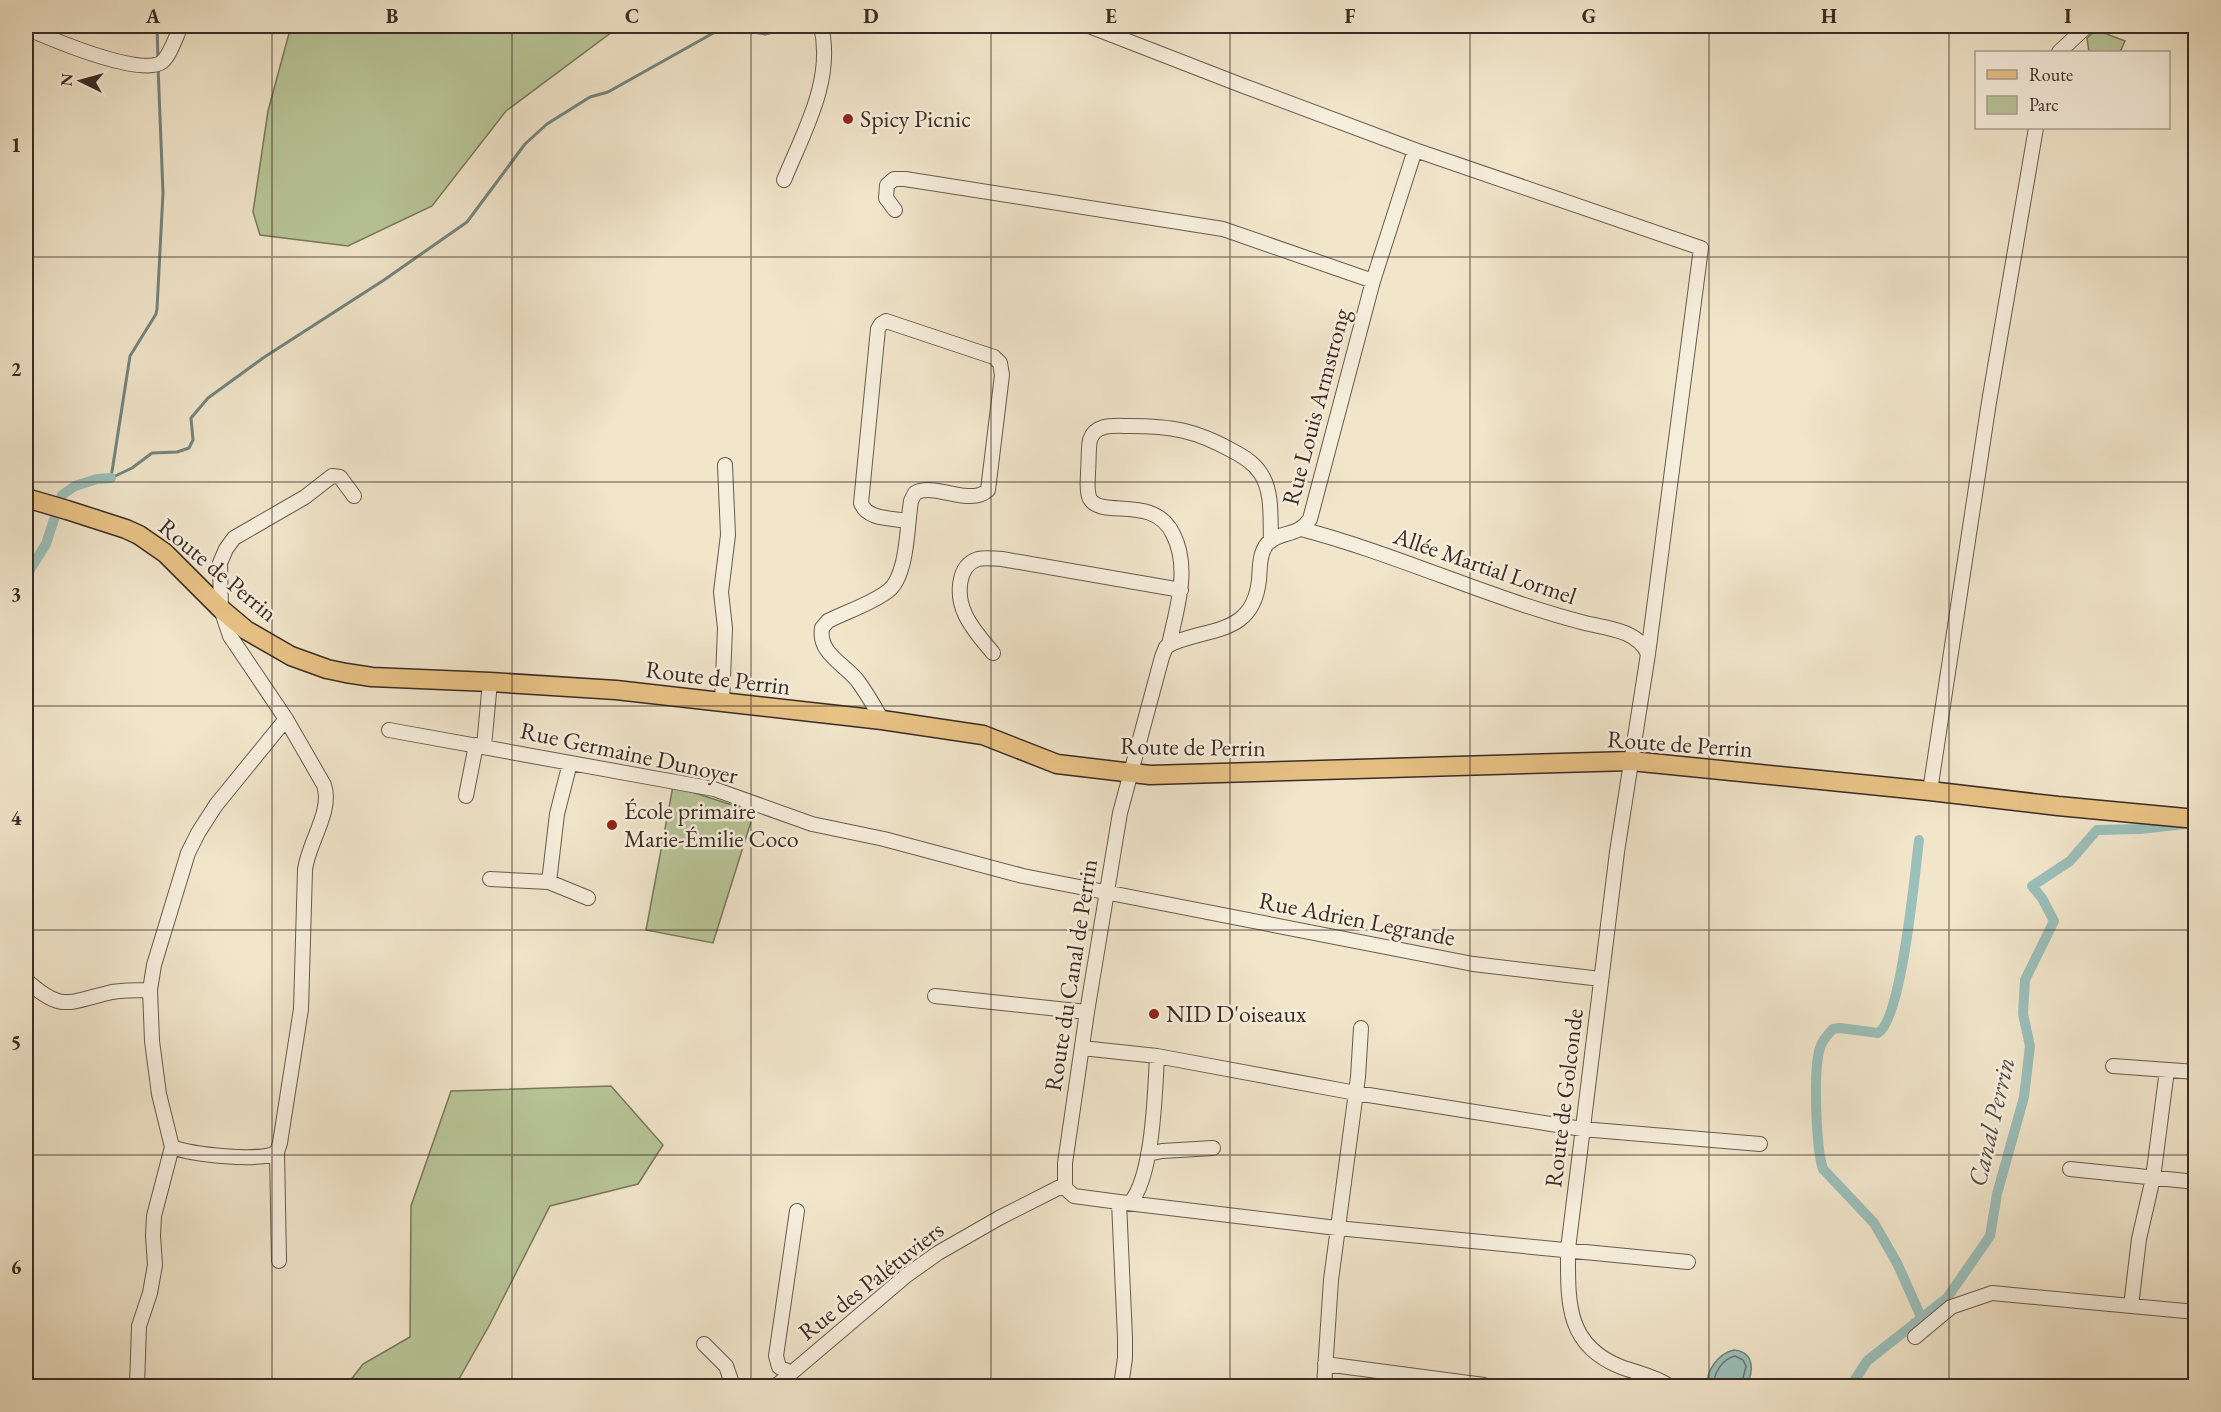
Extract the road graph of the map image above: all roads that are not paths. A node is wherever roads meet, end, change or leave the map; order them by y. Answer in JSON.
{"nodes":[{"id":1,"x":181,"y":26,"type":"edge"},
{"id":2,"x":820,"y":26,"type":"edge"},
{"id":3,"x":1089,"y":26,"type":"edge"},
{"id":4,"x":2087,"y":26,"type":"edge"},
{"id":5,"x":26,"y":28,"type":"edge"},
{"id":6,"x":2060,"y":51,"type":"edge"},
{"id":7,"x":2036,"y":129,"type":"edge"},
{"id":8,"x":1415,"y":150,"type":"junction"},
{"id":9,"x":784,"y":180,"type":"dead end"},
{"id":10,"x":895,"y":210,"type":"dead end"},
{"id":11,"x":1373,"y":281,"type":"junction"},
{"id":12,"x":725,"y":465,"type":"dead end"},
{"id":13,"x":354,"y":496,"type":"dead end"},
{"id":14,"x":26,"y":498,"type":"edge"},
{"id":15,"x":908,"y":521,"type":"junction"},
{"id":16,"x":1301,"y":529,"type":"junction"},
{"id":17,"x":1271,"y":540,"type":"junction"},
{"id":18,"x":1181,"y":590,"type":"junction"},
{"id":19,"x":221,"y":609,"type":"junction"},
{"id":20,"x":1169,"y":645,"type":"junction"},
{"id":21,"x":993,"y":653,"type":"dead end"},
{"id":22,"x":1648,"y":654,"type":"junction"},
{"id":23,"x":490,"y":682,"type":"junction"},
{"id":24,"x":722,"y":703,"type":"junction"},
{"id":25,"x":286,"y":719,"type":"junction"},
{"id":26,"x":882,"y":720,"type":"junction"},
{"id":27,"x":389,"y":730,"type":"dead end"},
{"id":28,"x":480,"y":746,"type":"junction"},
{"id":29,"x":1631,"y":761,"type":"junction"},
{"id":30,"x":570,"y":763,"type":"junction"},
{"id":31,"x":1132,"y":774,"type":"junction"},
{"id":32,"x":1930,"y":791,"type":"junction"},
{"id":33,"x":466,"y":796,"type":"dead end"},
{"id":34,"x":2188,"y":818,"type":"edge"},
{"id":35,"x":490,"y":879,"type":"dead end"},
{"id":36,"x":549,"y":882,"type":"junction"},
{"id":37,"x":1106,"y":892,"type":"junction"},
{"id":38,"x":588,"y":898,"type":"dead end"},
{"id":39,"x":1601,"y":979,"type":"junction"},
{"id":40,"x":26,"y":980,"type":"edge"},
{"id":41,"x":150,"y":990,"type":"junction"},
{"id":42,"x":935,"y":996,"type":"dead end"},
{"id":43,"x":1087,"y":1012,"type":"junction"},
{"id":44,"x":1361,"y":1028,"type":"dead end"},
{"id":45,"x":1082,"y":1048,"type":"junction"},
{"id":46,"x":1157,"y":1056,"type":"junction"},
{"id":47,"x":2113,"y":1066,"type":"dead end"},
{"id":48,"x":2167,"y":1070,"type":"junction"},
{"id":49,"x":2196,"y":1072,"type":"edge"},
{"id":50,"x":1356,"y":1093,"type":"junction"},
{"id":51,"x":1582,"y":1129,"type":"junction"},
{"id":52,"x":1760,"y":1144,"type":"dead end"},
{"id":53,"x":172,"y":1147,"type":"junction"},
{"id":54,"x":1213,"y":1148,"type":"dead end"},
{"id":55,"x":277,"y":1152,"type":"junction"},
{"id":56,"x":1148,"y":1154,"type":"junction"},
{"id":57,"x":2070,"y":1169,"type":"dead end"},
{"id":58,"x":2153,"y":1178,"type":"junction"},
{"id":59,"x":2196,"y":1182,"type":"edge"},
{"id":60,"x":1064,"y":1185,"type":"junction"},
{"id":61,"x":1124,"y":1203,"type":"junction"},
{"id":62,"x":797,"y":1211,"type":"dead end"},
{"id":63,"x":1337,"y":1228,"type":"junction"},
{"id":64,"x":1568,"y":1249,"type":"junction"},
{"id":65,"x":279,"y":1261,"type":"dead end"},
{"id":66,"x":1688,"y":1262,"type":"dead end"},
{"id":67,"x":2131,"y":1306,"type":"junction"},
{"id":68,"x":2196,"y":1312,"type":"edge"},
{"id":69,"x":1915,"y":1336,"type":"dead end"},
{"id":70,"x":704,"y":1344,"type":"dead end"},
{"id":71,"x":1325,"y":1364,"type":"junction"},
{"id":72,"x":790,"y":1373,"type":"junction"},
{"id":73,"x":1484,"y":1384,"type":"dead end"},
{"id":74,"x":137,"y":1386,"type":"edge"},
{"id":75,"x":733,"y":1386,"type":"edge"},
{"id":76,"x":776,"y":1386,"type":"edge"},
{"id":77,"x":1121,"y":1386,"type":"edge"},
{"id":78,"x":1324,"y":1386,"type":"edge"},
{"id":79,"x":1669,"y":1386,"type":"edge"}],
"edges":[{"from":1,"to":5,"type":"street"},
{"from":2,"to":9,"type":"street"},
{"from":3,"to":8,"type":"street"},
{"from":4,"to":6,"type":"street"},
{"from":7,"to":32,"type":"street"},
{"from":8,"to":11,"type":"street","name":"Rue Louis Armstrong"},
{"from":8,"to":22,"type":"street","name":"Route de Golconde"},
{"from":10,"to":11,"type":"street"},
{"from":11,"to":16,"type":"street","name":"Rue Louis Armstrong"},
{"from":12,"to":24,"type":"street"},
{"from":13,"to":19,"type":"street"},
{"from":14,"to":19,"type":"main road","name":"Route de Perrin"},
{"from":15,"to":15,"type":"street"},
{"from":15,"to":26,"type":"street"},
{"from":16,"to":17,"type":"street","name":"Rue Louis Armstrong"},
{"from":16,"to":22,"type":"street","name":"Allée Martial Lormel"},
{"from":17,"to":18,"type":"street"},
{"from":17,"to":20,"type":"street"},
{"from":18,"to":20,"type":"street"},
{"from":18,"to":21,"type":"street"},
{"from":19,"to":23,"type":"main road","name":"Route de Perrin"},
{"from":19,"to":25,"type":"street"},
{"from":20,"to":31,"type":"street"},
{"from":22,"to":29,"type":"street","name":"Route de Golconde"},
{"from":23,"to":24,"type":"main road","name":"Route de Perrin"},
{"from":23,"to":28,"type":"street","name":"Rue Germaine Dunoyer"},
{"from":24,"to":26,"type":"main road","name":"Route de Perrin"},
{"from":25,"to":41,"type":"street"},
{"from":25,"to":55,"type":"street"},
{"from":26,"to":31,"type":"main road","name":"Route de Perrin"},
{"from":27,"to":28,"type":"street"},
{"from":28,"to":30,"type":"street","name":"Rue Germaine Dunoyer"},
{"from":28,"to":33,"type":"street"},
{"from":29,"to":31,"type":"main road","name":"Route de Perrin"},
{"from":29,"to":32,"type":"main road","name":"Route de Perrin"},
{"from":29,"to":39,"type":"street","name":"Route de Golconde"},
{"from":30,"to":36,"type":"street"},
{"from":30,"to":37,"type":"street","name":"Rue Germaine Dunoyer"},
{"from":31,"to":37,"type":"street","name":"Route du Canal de Perrin"},
{"from":32,"to":34,"type":"main road","name":"Route de Perrin"},
{"from":35,"to":36,"type":"street"},
{"from":36,"to":38,"type":"street"},
{"from":37,"to":39,"type":"street","name":"Rue Adrien Legrande"},
{"from":37,"to":43,"type":"street","name":"Route du Canal de Perrin"},
{"from":39,"to":51,"type":"street","name":"Route de Golconde"},
{"from":40,"to":41,"type":"street"},
{"from":41,"to":53,"type":"street"},
{"from":42,"to":43,"type":"street"},
{"from":43,"to":45,"type":"street","name":"Route du Canal de Perrin"},
{"from":44,"to":50,"type":"street"},
{"from":45,"to":46,"type":"street"},
{"from":45,"to":60,"type":"street","name":"Route du Canal de Perrin"},
{"from":46,"to":50,"type":"street"},
{"from":46,"to":56,"type":"street"},
{"from":47,"to":48,"type":"street"},
{"from":48,"to":49,"type":"street"},
{"from":48,"to":58,"type":"street"},
{"from":50,"to":51,"type":"street"},
{"from":50,"to":63,"type":"street"},
{"from":51,"to":52,"type":"street"},
{"from":51,"to":64,"type":"street","name":"Route de Golconde"},
{"from":53,"to":55,"type":"street"},
{"from":53,"to":74,"type":"street"},
{"from":54,"to":56,"type":"street"},
{"from":55,"to":65,"type":"street"},
{"from":56,"to":61,"type":"street"},
{"from":57,"to":58,"type":"street"},
{"from":58,"to":59,"type":"street"},
{"from":58,"to":67,"type":"street"},
{"from":60,"to":61,"type":"street"},
{"from":60,"to":72,"type":"street","name":"Rue des Palétuviers"},
{"from":61,"to":63,"type":"street"},
{"from":61,"to":77,"type":"street"},
{"from":62,"to":72,"type":"street"},
{"from":63,"to":64,"type":"street"},
{"from":63,"to":71,"type":"street"},
{"from":64,"to":66,"type":"street"},
{"from":64,"to":79,"type":"street","name":"Route de Golconde"},
{"from":67,"to":68,"type":"street"},
{"from":67,"to":69,"type":"street"},
{"from":70,"to":75,"type":"street"},
{"from":71,"to":73,"type":"street"},
{"from":71,"to":78,"type":"street"},
{"from":72,"to":76,"type":"street","name":"Rue des Palétuviers"}]}
